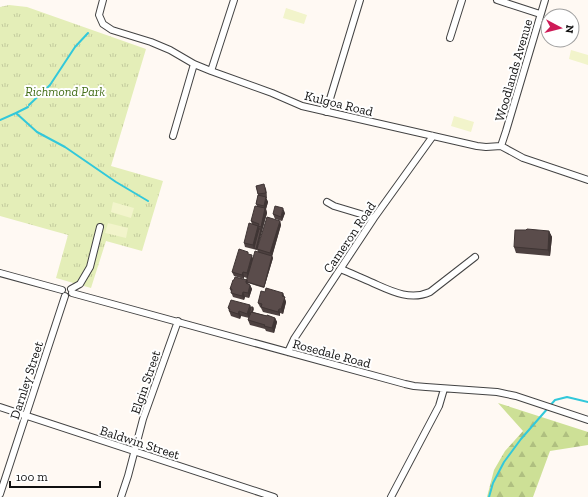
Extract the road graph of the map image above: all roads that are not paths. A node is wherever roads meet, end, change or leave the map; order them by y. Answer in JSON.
{"nodes":[{"id":1,"x":103,"y":0,"type":"edge"},
{"id":2,"x":234,"y":0,"type":"edge"},
{"id":3,"x":360,"y":0,"type":"edge"},
{"id":4,"x":462,"y":0,"type":"edge"},
{"id":5,"x":497,"y":0,"type":"edge"},
{"id":6,"x":540,"y":14,"type":"joint"},
{"id":7,"x":450,"y":38,"type":"dead end"},
{"id":8,"x":194,"y":64,"type":"junction"},
{"id":9,"x":211,"y":70,"type":"junction"},
{"id":10,"x":326,"y":112,"type":"junction"},
{"id":11,"x":173,"y":136,"type":"dead end"},
{"id":12,"x":433,"y":136,"type":"junction"},
{"id":13,"x":501,"y":146,"type":"junction"},
{"id":14,"x":588,"y":180,"type":"edge"},
{"id":15,"x":327,"y":202,"type":"dead end"},
{"id":16,"x":374,"y":218,"type":"junction"},
{"id":17,"x":100,"y":227,"type":"dead end"},
{"id":18,"x":475,"y":257,"type":"dead end"},
{"id":19,"x":341,"y":269,"type":"junction"},
{"id":20,"x":0,"y":273,"type":"edge"},
{"id":21,"x":62,"y":290,"type":"junction"},
{"id":22,"x":72,"y":291,"type":"junction"},
{"id":23,"x":65,"y":296,"type":"junction"},
{"id":24,"x":178,"y":321,"type":"junction"},
{"id":25,"x":288,"y":352,"type":"junction"},
{"id":26,"x":444,"y":389,"type":"junction"},
{"id":27,"x":0,"y":407,"type":"edge"},
{"id":28,"x":26,"y":416,"type":"junction"},
{"id":29,"x":588,"y":420,"type":"edge"},
{"id":30,"x":134,"y":452,"type":"junction"},
{"id":31,"x":0,"y":494,"type":"edge"},
{"id":32,"x":120,"y":497,"type":"edge"},
{"id":33,"x":274,"y":497,"type":"edge"},
{"id":34,"x":391,"y":497,"type":"edge"}],
"edges":[{"from":1,"to":8,"type":"street","name":"Kulgoa Road"},
{"from":2,"to":9,"type":"street"},
{"from":3,"to":10,"type":"street"},
{"from":4,"to":7,"type":"street"},
{"from":5,"to":6,"type":"street"},
{"from":6,"to":13,"type":"street","name":"Woodlands Avenue"},
{"from":8,"to":9,"type":"street","name":"Kulgoa Road"},
{"from":8,"to":11,"type":"street"},
{"from":9,"to":10,"type":"street","name":"Kulgoa Road"},
{"from":10,"to":12,"type":"street","name":"Kulgoa Road"},
{"from":12,"to":13,"type":"street","name":"Kulgoa Road"},
{"from":12,"to":16,"type":"street","name":"Cameron Road"},
{"from":13,"to":14,"type":"street","name":"Kulgoa Road"},
{"from":15,"to":16,"type":"street"},
{"from":16,"to":19,"type":"street","name":"Cameron Road"},
{"from":17,"to":22,"type":"street"},
{"from":18,"to":19,"type":"street"},
{"from":19,"to":25,"type":"street","name":"Cameron Road"},
{"from":20,"to":21,"type":"street"},
{"from":21,"to":22,"type":"street"},
{"from":21,"to":23,"type":"street"},
{"from":22,"to":23,"type":"street"},
{"from":22,"to":24,"type":"street","name":"Rosedale Road"},
{"from":23,"to":28,"type":"street","name":"Darnley Street"},
{"from":24,"to":25,"type":"street","name":"Rosedale Road"},
{"from":24,"to":30,"type":"street","name":"Elgin Street"},
{"from":25,"to":26,"type":"street","name":"Rosedale Road"},
{"from":26,"to":29,"type":"street","name":"Rosedale Road"},
{"from":26,"to":34,"type":"street"},
{"from":27,"to":28,"type":"street","name":"Baldwin Street"},
{"from":28,"to":30,"type":"street","name":"Baldwin Street"},
{"from":28,"to":31,"type":"street","name":"Darnley Street"},
{"from":30,"to":32,"type":"street","name":"Elgin Street"},
{"from":30,"to":33,"type":"street","name":"Baldwin Street"}]}
